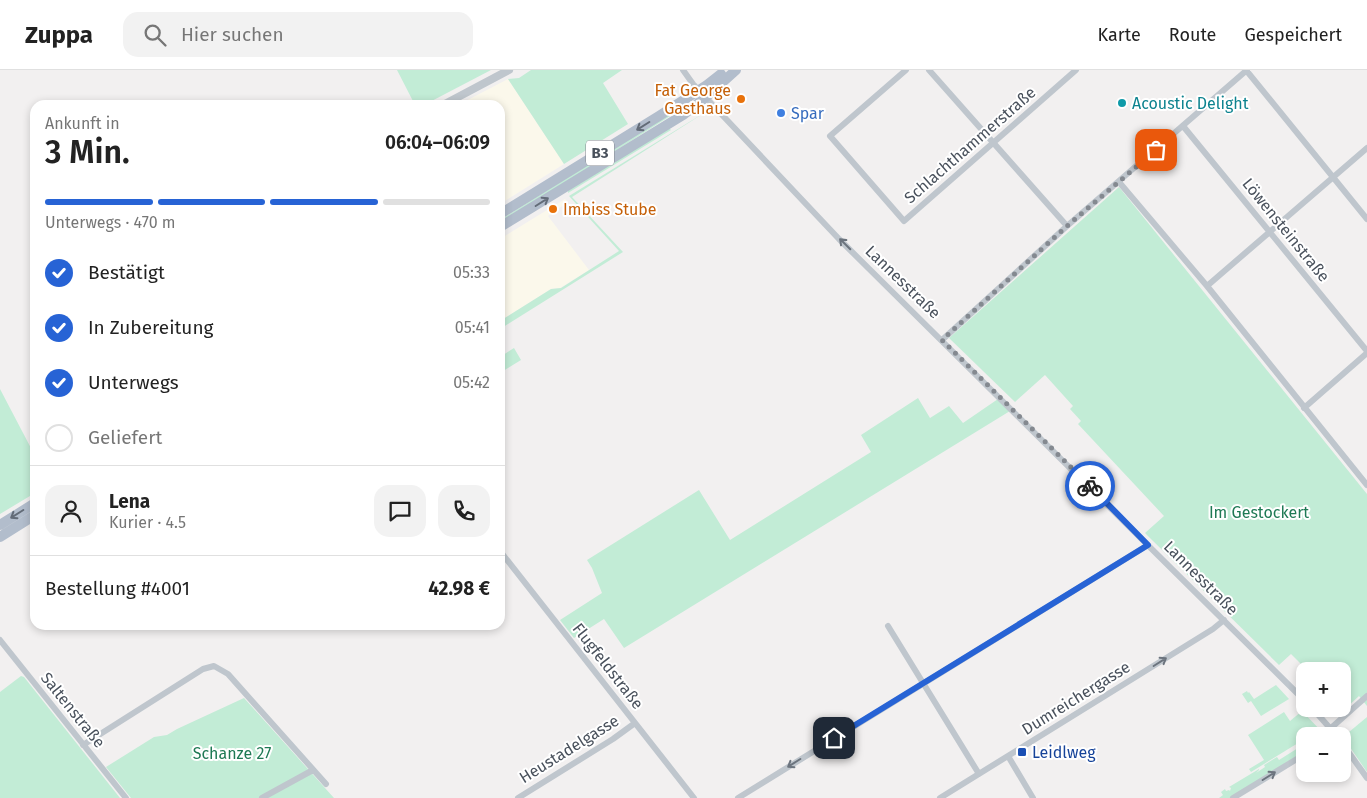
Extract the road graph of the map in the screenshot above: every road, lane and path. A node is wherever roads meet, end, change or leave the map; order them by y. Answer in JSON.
{"nodes":[{"id":1,"x":509,"y":70,"type":"edge"},
{"id":2,"x":683,"y":70,"type":"edge"},
{"id":3,"x":726,"y":70,"type":"edge"},
{"id":4,"x":736,"y":70,"type":"edge"},
{"id":5,"x":906,"y":70,"type":"edge"},
{"id":6,"x":929,"y":70,"type":"edge"},
{"id":7,"x":1076,"y":70,"type":"edge"},
{"id":8,"x":1246,"y":70,"type":"edge"},
{"id":9,"x":703,"y":94,"type":"junction"},
{"id":10,"x":452,"y":100,"type":"edge"},
{"id":11,"x":1183,"y":126,"type":"junction"},
{"id":12,"x":994,"y":143,"type":"junction"},
{"id":13,"x":1367,"y":148,"type":"edge"},
{"id":14,"x":1333,"y":177,"type":"junction"},
{"id":15,"x":1119,"y":182,"type":"junction"},
{"id":16,"x":505,"y":211,"type":"edge"},
{"id":17,"x":1367,"y":219,"type":"edge"},
{"id":18,"x":505,"y":224,"type":"edge"},
{"id":19,"x":1067,"y":226,"type":"junction"},
{"id":20,"x":1270,"y":232,"type":"junction"},
{"id":21,"x":1207,"y":286,"type":"junction"},
{"id":22,"x":942,"y":340,"type":"junction"},
{"id":23,"x":1367,"y":352,"type":"edge"},
{"id":24,"x":1304,"y":408,"type":"junction"},
{"id":25,"x":1367,"y":486,"type":"edge"},
{"id":26,"x":30,"y":506,"type":"edge"},
{"id":27,"x":30,"y":518,"type":"edge"},
{"id":28,"x":0,"y":525,"type":"edge"},
{"id":29,"x":0,"y":537,"type":"edge"},
{"id":30,"x":1148,"y":545,"type":"junction"},
{"id":31,"x":505,"y":557,"type":"edge"},
{"id":32,"x":1224,"y":620,"type":"junction"},
{"id":33,"x":888,"y":626,"type":"dead end"},
{"id":34,"x":0,"y":640,"type":"edge"},
{"id":35,"x":923,"y":684,"type":"junction"},
{"id":36,"x":1296,"y":692,"type":"edge"},
{"id":37,"x":1367,"y":696,"type":"edge"},
{"id":38,"x":1321,"y":717,"type":"edge"},
{"id":39,"x":635,"y":723,"type":"junction"},
{"id":40,"x":1330,"y":727,"type":"edge"},
{"id":41,"x":1332,"y":727,"type":"edge"},
{"id":42,"x":83,"y":745,"type":"junction"},
{"id":43,"x":1008,"y":756,"type":"junction"},
{"id":44,"x":1351,"y":756,"type":"edge"},
{"id":45,"x":1296,"y":760,"type":"edge"},
{"id":46,"x":313,"y":770,"type":"junction"},
{"id":47,"x":979,"y":774,"type":"junction"},
{"id":48,"x":1367,"y":778,"type":"edge"},
{"id":49,"x":326,"y":784,"type":"dead end"},
{"id":50,"x":951,"y":791,"type":"junction"},
{"id":51,"x":1243,"y":796,"type":"edge"},
{"id":52,"x":126,"y":798,"type":"edge"},
{"id":53,"x":262,"y":798,"type":"edge"},
{"id":54,"x":518,"y":798,"type":"edge"},
{"id":55,"x":694,"y":798,"type":"edge"},
{"id":56,"x":738,"y":798,"type":"edge"},
{"id":57,"x":940,"y":798,"type":"edge"},
{"id":58,"x":955,"y":798,"type":"edge"},
{"id":59,"x":1033,"y":798,"type":"edge"},
{"id":60,"x":1233,"y":798,"type":"edge"}],
"edges":[{"from":1,"to":10,"type":"street"},
{"from":2,"to":9,"type":"street","name":"Lannesstraße"},
{"from":3,"to":9,"type":"main road","number":"B3"},
{"from":4,"to":9,"type":"main road","number":"B3"},
{"from":5,"to":12,"type":"street","name":"Schlachthammerstraße"},
{"from":6,"to":12,"type":"street"},
{"from":7,"to":12,"type":"street","name":"Schlachthammerstraße"},
{"from":8,"to":11,"type":"street"},
{"from":8,"to":14,"type":"street"},
{"from":9,"to":16,"type":"main road","number":"B3","one_way":true},
{"from":18,"to":9,"type":"main road","number":"B3","one_way":true},
{"from":22,"to":9,"type":"street","name":"Lannesstraße","one_way":true},
{"from":11,"to":15,"type":"street"},
{"from":11,"to":20,"type":"street","name":"Löwensteinstraße"},
{"from":12,"to":19,"type":"street"},
{"from":13,"to":14,"type":"street"},
{"from":14,"to":17,"type":"street"},
{"from":14,"to":20,"type":"street"},
{"from":15,"to":19,"type":"street"},
{"from":15,"to":21,"type":"street"},
{"from":19,"to":22,"type":"street"},
{"from":20,"to":21,"type":"street"},
{"from":20,"to":23,"type":"street","name":"Löwensteinstraße"},
{"from":21,"to":24,"type":"street"},
{"from":22,"to":30,"type":"street","name":"Lannesstraße"},
{"from":23,"to":24,"type":"street"},
{"from":24,"to":25,"type":"street"},
{"from":26,"to":28,"type":"main road","one_way":true},
{"from":27,"to":29,"type":"main road"},
{"from":30,"to":32,"type":"street","name":"Lannesstraße"},
{"from":30,"to":35,"type":"street"},
{"from":31,"to":39,"type":"street","name":"Flugfeldstraße"},
{"from":32,"to":36,"type":"street","name":"Lannesstraße"},
{"from":43,"to":32,"type":"street","name":"Dumreichergasse","one_way":true},
{"from":33,"to":35,"type":"street"},
{"from":34,"to":42,"type":"street","name":"Saltenstraße"},
{"from":35,"to":47,"type":"street"},
{"from":35,"to":56,"type":"street","one_way":true},
{"from":37,"to":41,"type":"street"},
{"from":38,"to":40,"type":"street"},
{"from":39,"to":54,"type":"street","name":"Heustadelgasse"},
{"from":39,"to":55,"type":"street","name":"Flugfeldstraße"},
{"from":42,"to":46,"type":"street"},
{"from":42,"to":52,"type":"street","name":"Saltenstraße"},
{"from":43,"to":47,"type":"street","name":"Dumreichergasse"},
{"from":43,"to":59,"type":"street"},
{"from":44,"to":48,"type":"street"},
{"from":51,"to":45,"type":"street","one_way":true},
{"from":46,"to":49,"type":"street"},
{"from":46,"to":53,"type":"street"},
{"from":47,"to":50,"type":"street","name":"Dumreichergasse"},
{"from":50,"to":57,"type":"street","name":"Dumreichergasse"},
{"from":50,"to":58,"type":"street"},
{"from":51,"to":60,"type":"street"}]}
